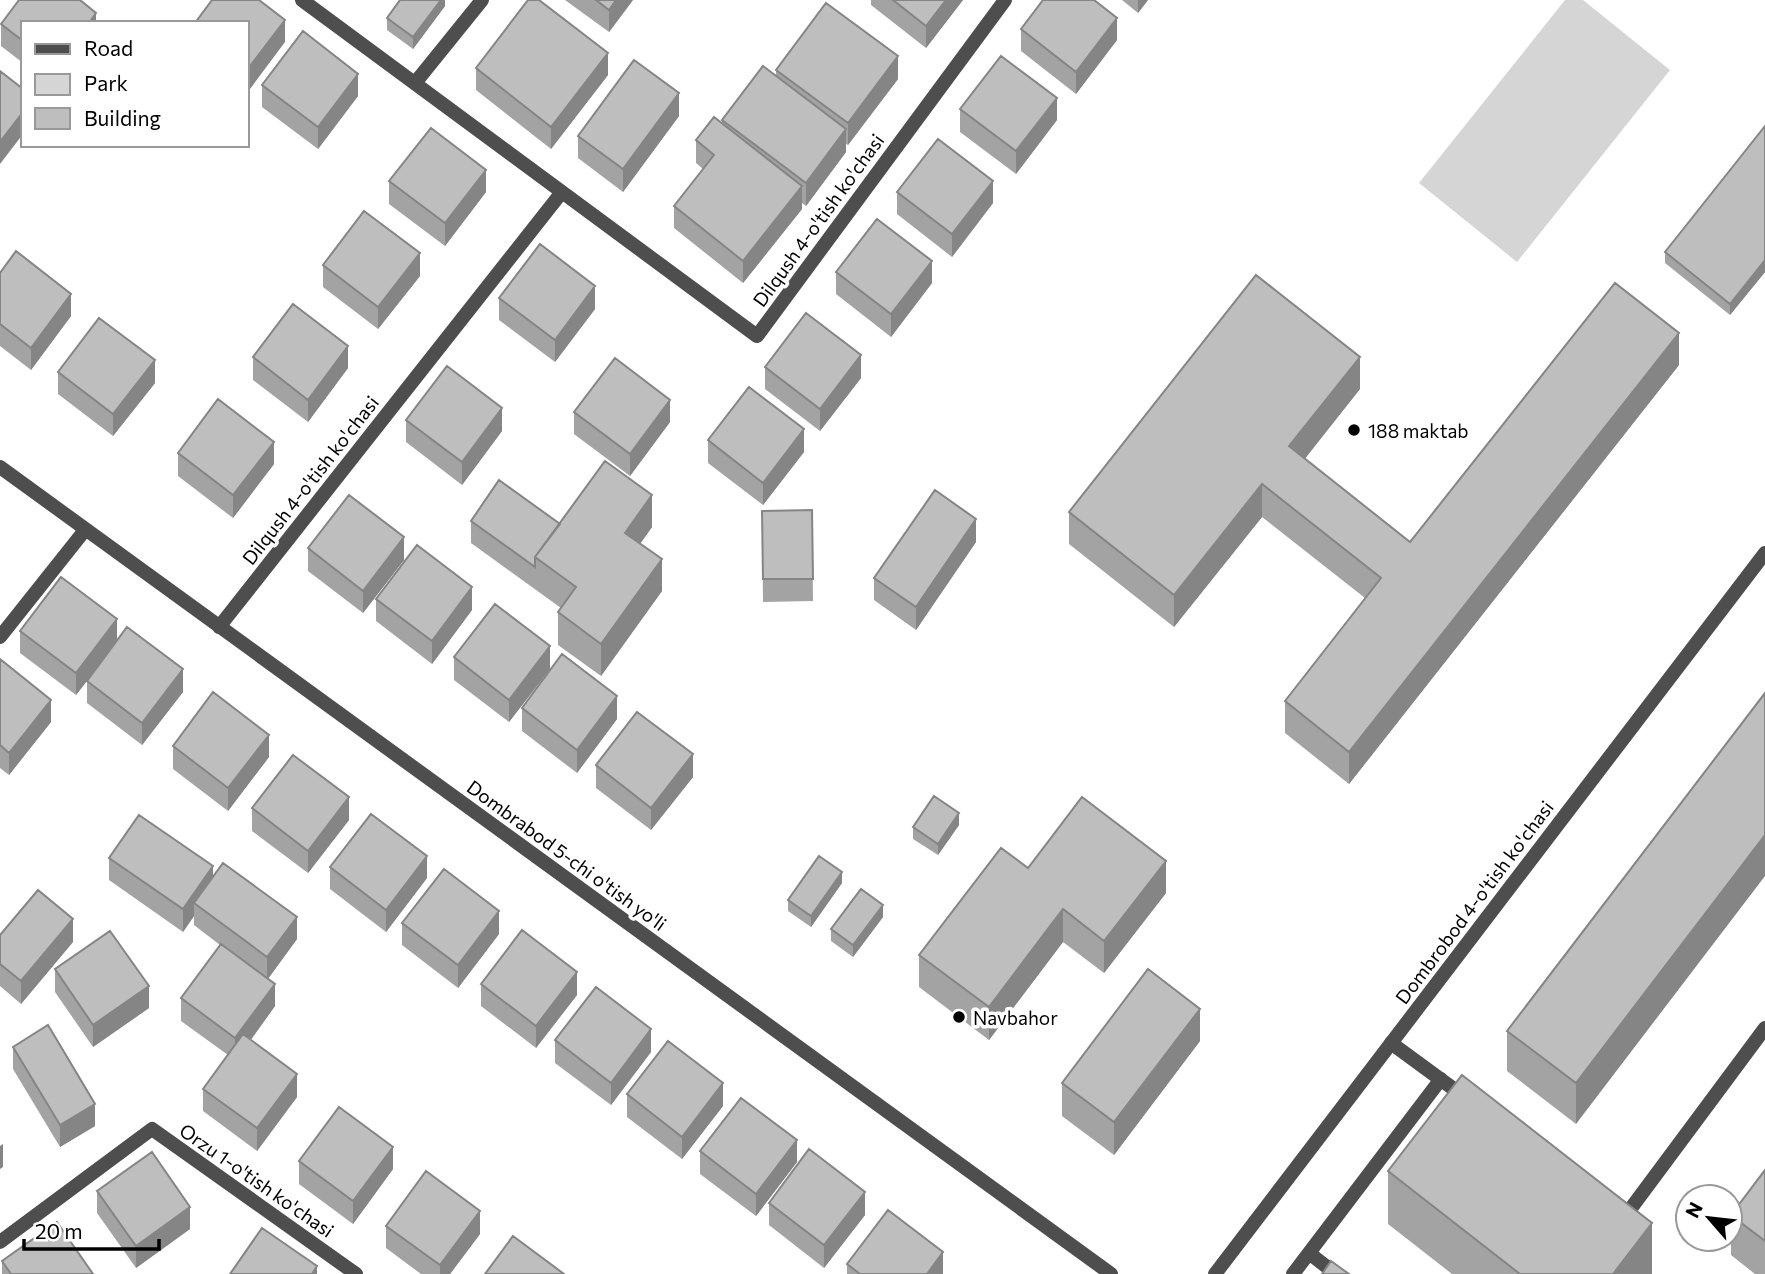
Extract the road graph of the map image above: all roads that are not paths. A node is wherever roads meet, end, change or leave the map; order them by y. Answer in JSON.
{"nodes":[{"id":1,"x":302,"y":0,"type":"edge"},
{"id":2,"x":481,"y":0,"type":"edge"},
{"id":3,"x":1004,"y":0,"type":"edge"},
{"id":4,"x":415,"y":83,"type":"junction"},
{"id":5,"x":562,"y":192,"type":"junction"},
{"id":6,"x":0,"y":467,"type":"edge"},
{"id":7,"x":85,"y":530,"type":"junction"},
{"id":8,"x":1765,"y":553,"type":"edge"},
{"id":9,"x":219,"y":627,"type":"junction"},
{"id":10,"x":0,"y":637,"type":"edge"},
{"id":11,"x":1765,"y":1028,"type":"edge"},
{"id":12,"x":1391,"y":1043,"type":"junction"},
{"id":13,"x":1441,"y":1079,"type":"junction"},
{"id":14,"x":1474,"y":1103,"type":"edge"},
{"id":15,"x":1604,"y":1199,"type":"edge"},
{"id":16,"x":0,"y":1242,"type":"edge"},
{"id":17,"x":1309,"y":1253,"type":"junction"},
{"id":18,"x":356,"y":1274,"type":"edge"},
{"id":19,"x":1111,"y":1274,"type":"edge"},
{"id":20,"x":1215,"y":1274,"type":"edge"},
{"id":21,"x":1293,"y":1274,"type":"edge"},
{"id":22,"x":1336,"y":1274,"type":"edge"}],
"edges":[{"from":1,"to":4,"type":"street","name":"Dilqush 4-o'tish ko'chasi"},
{"from":2,"to":4,"type":"street"},
{"from":3,"to":5,"type":"street","name":"Dilqush 4-o'tish ko'chasi"},
{"from":4,"to":5,"type":"street","name":"Dilqush 4-o'tish ko'chasi"},
{"from":5,"to":9,"type":"street","name":"Dilqush 4-o'tish ko'chasi"},
{"from":6,"to":7,"type":"street","name":"Dombrabod 5-chi o'tish yo'li"},
{"from":7,"to":9,"type":"street","name":"Dombrabod 5-chi o'tish yo'li"},
{"from":7,"to":10,"type":"street"},
{"from":8,"to":12,"type":"street","name":"Dombrobod 4-o'tish ko'chasi"},
{"from":9,"to":19,"type":"street","name":"Dombrabod 5-chi o'tish yo'li"},
{"from":11,"to":15,"type":"street"},
{"from":12,"to":13,"type":"street"},
{"from":12,"to":20,"type":"street","name":"Dombrobod 4-o'tish ko'chasi"},
{"from":13,"to":14,"type":"street"},
{"from":13,"to":17,"type":"street"},
{"from":16,"to":18,"type":"street","name":"Orzu 1-o'tish ko'chasi"},
{"from":17,"to":21,"type":"street"},
{"from":17,"to":22,"type":"street"}]}
